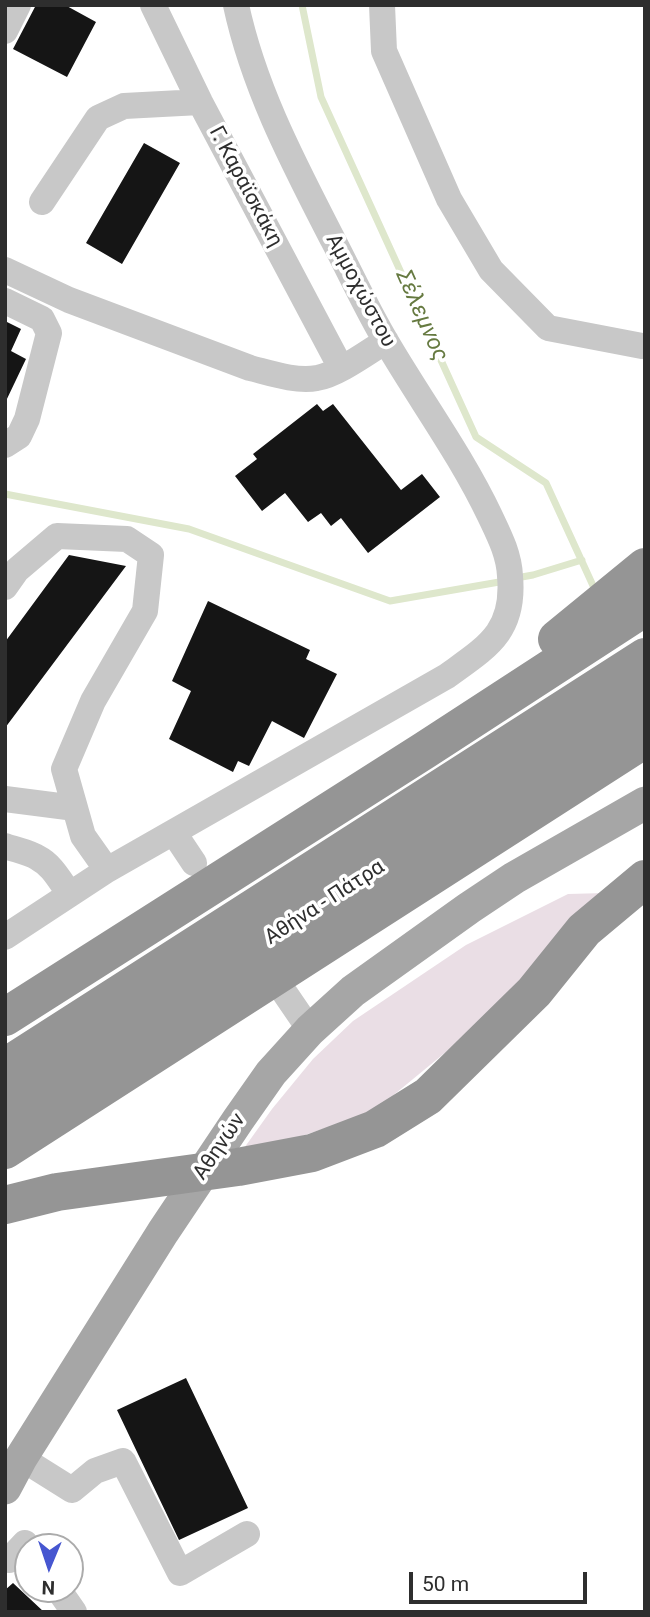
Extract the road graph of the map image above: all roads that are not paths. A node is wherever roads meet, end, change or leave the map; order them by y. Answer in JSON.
{"nodes":[{"id":1,"x":18,"y":5,"type":"edge"},
{"id":2,"x":153,"y":5,"type":"edge"},
{"id":3,"x":236,"y":5,"type":"edge"},
{"id":4,"x":382,"y":5,"type":"edge"},
{"id":5,"x":5,"y":31,"type":"edge"},
{"id":6,"x":200,"y":102,"type":"junction"},
{"id":7,"x":42,"y":202,"type":"dead end"},
{"id":8,"x":5,"y":270,"type":"edge"},
{"id":9,"x":5,"y":300,"type":"edge"},
{"id":10,"x":386,"y":341,"type":"junction"},
{"id":11,"x":642,"y":346,"type":"dead end"},
{"id":12,"x":341,"y":368,"type":"junction"},
{"id":13,"x":5,"y":445,"type":"edge"},
{"id":14,"x":645,"y":567,"type":"edge"},
{"id":15,"x":5,"y":587,"type":"edge"},
{"id":16,"x":645,"y":607,"type":"edge"},
{"id":17,"x":645,"y":657,"type":"edge"},
{"id":18,"x":645,"y":698,"type":"edge"},
{"id":19,"x":645,"y":739,"type":"edge"},
{"id":20,"x":425,"y":750,"type":"junction"},
{"id":21,"x":5,"y":799,"type":"edge"},
{"id":22,"x":645,"y":803,"type":"edge"},
{"id":23,"x":75,"y":808,"type":"junction"},
{"id":24,"x":645,"y":828,"type":"edge"},
{"id":25,"x":174,"y":833,"type":"junction"},
{"id":26,"x":5,"y":846,"type":"edge"},
{"id":27,"x":194,"y":863,"type":"dead end"},
{"id":28,"x":107,"y":870,"type":"junction"},
{"id":29,"x":514,"y":878,"type":"junction"},
{"id":30,"x":645,"y":878,"type":"edge"},
{"id":31,"x":69,"y":893,"type":"junction"},
{"id":32,"x":5,"y":937,"type":"edge"},
{"id":33,"x":282,"y":989,"type":"dead end"},
{"id":34,"x":5,"y":1017,"type":"edge"},
{"id":35,"x":310,"y":1030,"type":"junction"},
{"id":36,"x":5,"y":1067,"type":"edge"},
{"id":37,"x":5,"y":1108,"type":"edge"},
{"id":38,"x":5,"y":1150,"type":"edge"},
{"id":39,"x":5,"y":1205,"type":"edge"},
{"id":40,"x":21,"y":1458,"type":"junction"},
{"id":41,"x":5,"y":1488,"type":"edge"},
{"id":42,"x":247,"y":1534,"type":"dead end"}],
"edges":[{"from":1,"to":5,"type":"street"},
{"from":2,"to":6,"type":"street","name":"Γ. Καραϊσκάκη"},
{"from":3,"to":10,"type":"street","name":"Αμμοχώστου"},
{"from":4,"to":11,"type":"street"},
{"from":6,"to":7,"type":"street"},
{"from":6,"to":12,"type":"street","name":"Γ. Καραϊσκάκη"},
{"from":8,"to":12,"type":"street"},
{"from":9,"to":13,"type":"street"},
{"from":10,"to":12,"type":"street"},
{"from":10,"to":25,"type":"street","name":"Αμμοχώστου"},
{"from":14,"to":20,"type":"highway"},
{"from":15,"to":23,"type":"street"},
{"from":16,"to":20,"type":"highway"},
{"from":17,"to":36,"type":"highway","name":"Αθήνα - Πάτρα"},
{"from":18,"to":37,"type":"highway","name":"Αθήνα - Πάτρα"},
{"from":19,"to":38,"type":"highway"},
{"from":20,"to":34,"type":"highway"},
{"from":21,"to":23,"type":"street"},
{"from":22,"to":29,"type":"main road","name":"Αθηνών"},
{"from":23,"to":28,"type":"street"},
{"from":24,"to":29,"type":"main road","name":"Αθηνών"},
{"from":25,"to":27,"type":"street"},
{"from":25,"to":28,"type":"street","name":"Αμμοχώστου"},
{"from":26,"to":31,"type":"street"},
{"from":28,"to":31,"type":"street","name":"Αμμοχώστου"},
{"from":29,"to":35,"type":"main road","name":"Αθηνών"},
{"from":30,"to":39,"type":"highway"},
{"from":31,"to":32,"type":"street","name":"Αμμοχώστου"},
{"from":33,"to":35,"type":"street"},
{"from":35,"to":40,"type":"main road","name":"Αθηνών"},
{"from":40,"to":41,"type":"main road","name":"Αθηνών"},
{"from":40,"to":42,"type":"street"}]}
